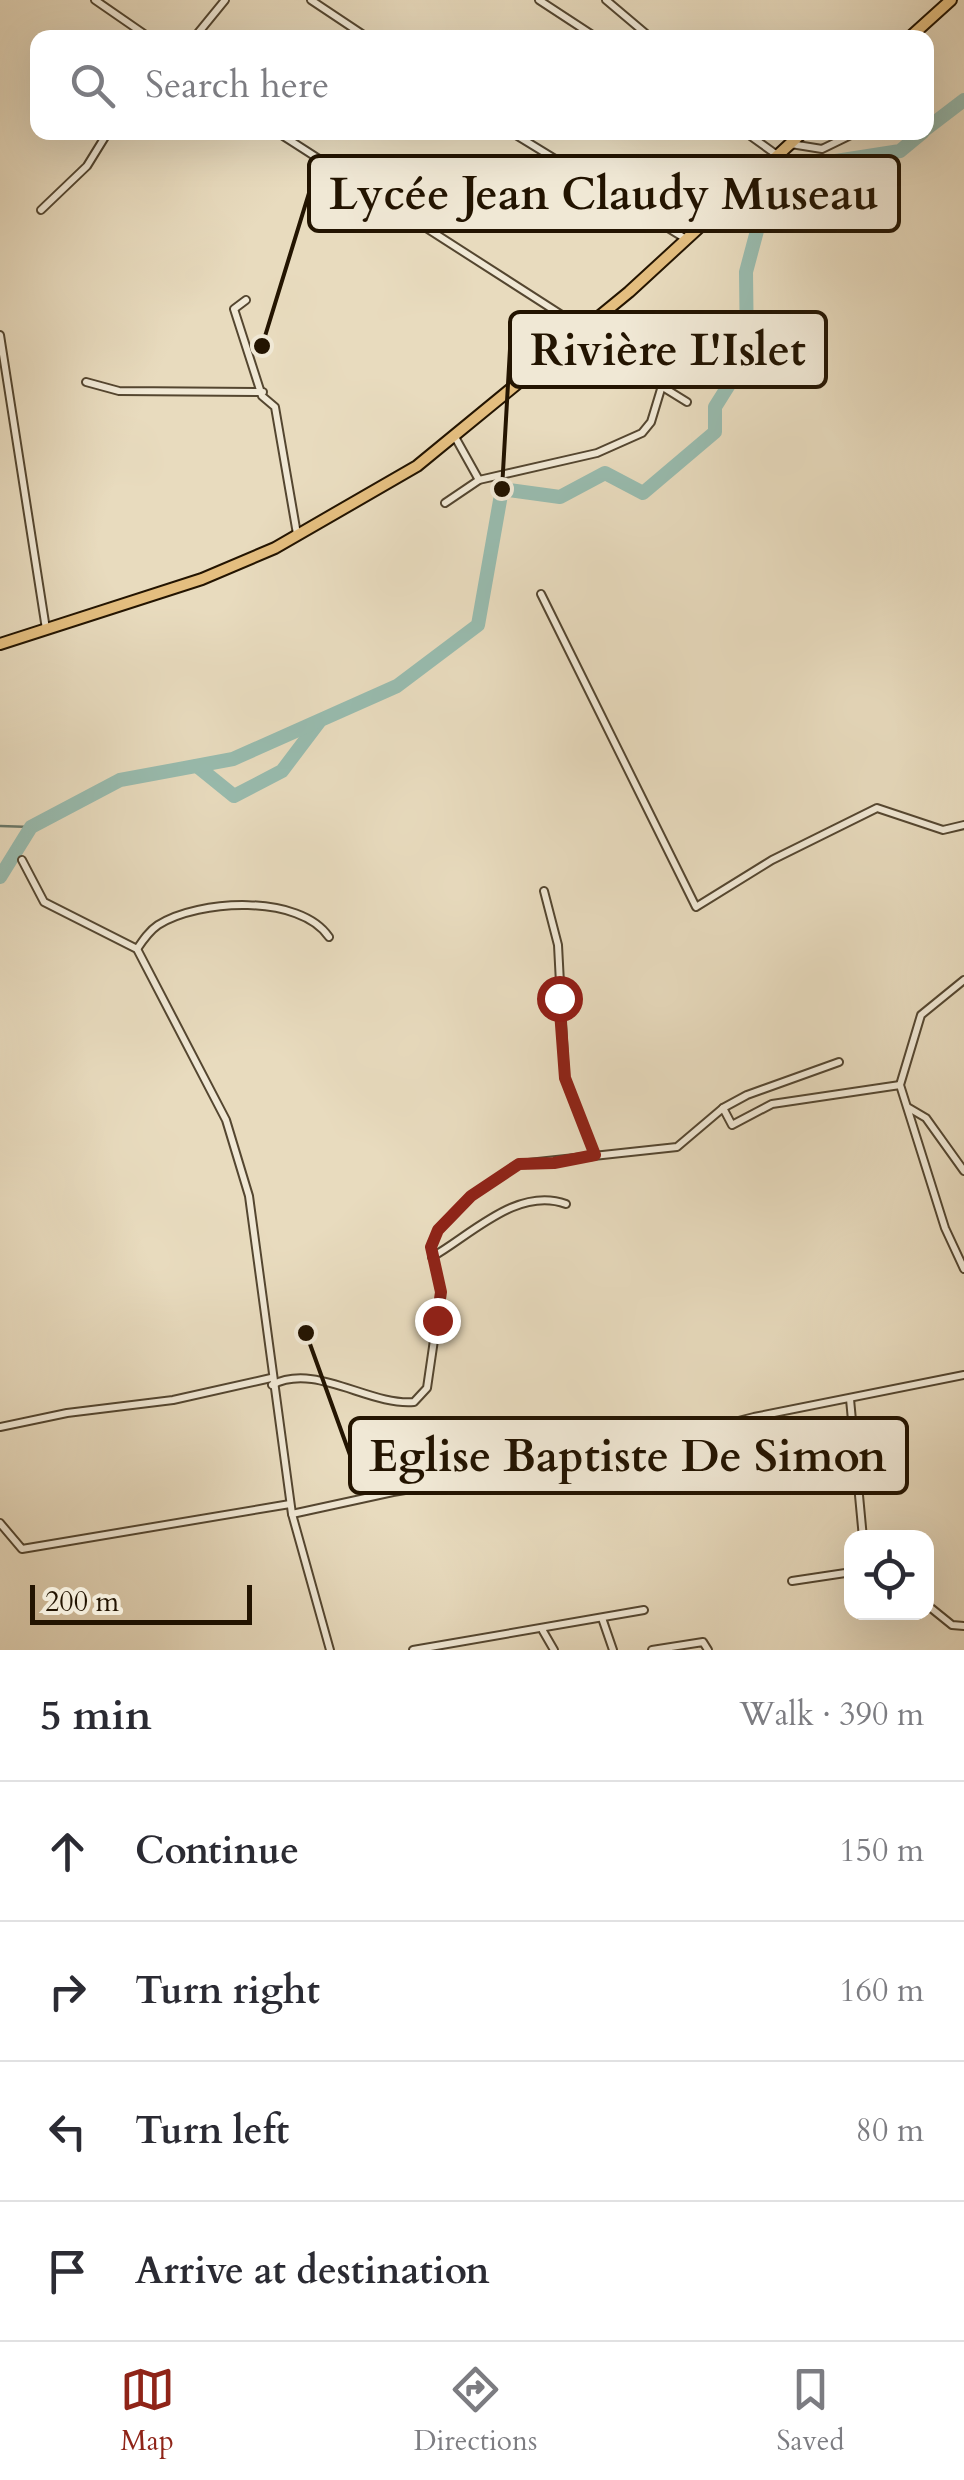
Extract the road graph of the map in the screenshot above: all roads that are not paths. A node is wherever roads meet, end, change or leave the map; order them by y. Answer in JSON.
{"nodes":[{"id":1,"x":95,"y":0,"type":"edge"},
{"id":2,"x":224,"y":0,"type":"edge"},
{"id":3,"x":311,"y":0,"type":"edge"},
{"id":4,"x":539,"y":0,"type":"edge"},
{"id":5,"x":606,"y":0,"type":"edge"},
{"id":6,"x":951,"y":0,"type":"edge"},
{"id":7,"x":138,"y":30,"type":"edge"},
{"id":8,"x":200,"y":30,"type":"edge"},
{"id":9,"x":356,"y":30,"type":"edge"},
{"id":10,"x":585,"y":30,"type":"edge"},
{"id":11,"x":642,"y":30,"type":"edge"},
{"id":12,"x":917,"y":30,"type":"edge"},
{"id":13,"x":103,"y":140,"type":"edge"},
{"id":14,"x":289,"y":140,"type":"edge"},
{"id":15,"x":524,"y":140,"type":"edge"},
{"id":16,"x":756,"y":140,"type":"edge"},
{"id":17,"x":794,"y":140,"type":"edge"},
{"id":18,"x":840,"y":140,"type":"edge"},
{"id":19,"x":790,"y":144,"type":"junction"},
{"id":20,"x":778,"y":156,"type":"junction"},
{"id":21,"x":41,"y":210,"type":"dead end"},
{"id":22,"x":686,"y":239,"type":"junction"},
{"id":23,"x":246,"y":300,"type":"dead end"},
{"id":24,"x":584,"y":330,"type":"junction"},
{"id":25,"x":0,"y":334,"type":"edge"},
{"id":26,"x":86,"y":382,"type":"dead end"},
{"id":27,"x":661,"y":389,"type":"junction"},
{"id":28,"x":263,"y":392,"type":"junction"},
{"id":29,"x":687,"y":402,"type":"dead end"},
{"id":30,"x":455,"y":437,"type":"junction"},
{"id":31,"x":478,"y":480,"type":"junction"},
{"id":32,"x":445,"y":503,"type":"dead end"},
{"id":33,"x":297,"y":536,"type":"junction"},
{"id":34,"x":541,"y":594,"type":"dead end"},
{"id":35,"x":46,"y":630,"type":"junction"},
{"id":36,"x":0,"y":644,"type":"edge"},
{"id":37,"x":964,"y":825,"type":"edge"},
{"id":38,"x":22,"y":860,"type":"dead end"},
{"id":39,"x":544,"y":891,"type":"dead end"},
{"id":40,"x":329,"y":937,"type":"dead end"},
{"id":41,"x":137,"y":949,"type":"junction"},
{"id":42,"x":964,"y":980,"type":"edge"},
{"id":43,"x":839,"y":1062,"type":"dead end"},
{"id":44,"x":900,"y":1085,"type":"junction"},
{"id":45,"x":908,"y":1107,"type":"junction"},
{"id":46,"x":724,"y":1108,"type":"junction"},
{"id":47,"x":595,"y":1155,"type":"junction"},
{"id":48,"x":964,"y":1171,"type":"edge"},
{"id":49,"x":566,"y":1204,"type":"dead end"},
{"id":50,"x":432,"y":1258,"type":"junction"},
{"id":51,"x":964,"y":1269,"type":"edge"},
{"id":52,"x":964,"y":1376,"type":"edge"},
{"id":53,"x":271,"y":1382,"type":"junction"},
{"id":54,"x":850,"y":1399,"type":"junction"},
{"id":55,"x":0,"y":1426,"type":"edge"},
{"id":56,"x":290,"y":1504,"type":"junction"},
{"id":57,"x":292,"y":1514,"type":"junction"},
{"id":58,"x":0,"y":1523,"type":"edge"},
{"id":59,"x":863,"y":1530,"type":"edge"},
{"id":60,"x":844,"y":1573,"type":"edge"},
{"id":61,"x":792,"y":1581,"type":"dead end"},
{"id":62,"x":644,"y":1610,"type":"dead end"},
{"id":63,"x":934,"y":1610,"type":"edge"},
{"id":64,"x":602,"y":1618,"type":"junction"},
{"id":65,"x":964,"y":1626,"type":"edge"},
{"id":66,"x":542,"y":1630,"type":"junction"},
{"id":67,"x":330,"y":1650,"type":"edge"},
{"id":68,"x":413,"y":1650,"type":"edge"},
{"id":69,"x":554,"y":1650,"type":"edge"},
{"id":70,"x":613,"y":1650,"type":"edge"},
{"id":71,"x":652,"y":1650,"type":"edge"},
{"id":72,"x":708,"y":1650,"type":"edge"}],
"edges":[{"from":1,"to":7,"type":"street"},
{"from":2,"to":8,"type":"street"},
{"from":3,"to":9,"type":"street"},
{"from":4,"to":10,"type":"street"},
{"from":5,"to":11,"type":"street"},
{"from":6,"to":12,"type":"main road"},
{"from":13,"to":21,"type":"street"},
{"from":14,"to":24,"type":"street"},
{"from":15,"to":22,"type":"street"},
{"from":16,"to":20,"type":"street"},
{"from":17,"to":19,"type":"main road"},
{"from":18,"to":19,"type":"street"},
{"from":19,"to":20,"type":"main road"},
{"from":20,"to":22,"type":"main road"},
{"from":22,"to":24,"type":"main road"},
{"from":23,"to":28,"type":"street"},
{"from":24,"to":27,"type":"street"},
{"from":24,"to":30,"type":"main road"},
{"from":25,"to":35,"type":"street"},
{"from":26,"to":28,"type":"street"},
{"from":27,"to":29,"type":"street"},
{"from":27,"to":31,"type":"street"},
{"from":28,"to":33,"type":"street"},
{"from":30,"to":31,"type":"street"},
{"from":30,"to":33,"type":"main road"},
{"from":31,"to":32,"type":"street"},
{"from":33,"to":35,"type":"main road"},
{"from":34,"to":37,"type":"street"},
{"from":35,"to":36,"type":"main road"},
{"from":38,"to":41,"type":"street"},
{"from":39,"to":47,"type":"street"},
{"from":40,"to":41,"type":"street"},
{"from":41,"to":53,"type":"street"},
{"from":42,"to":44,"type":"street"},
{"from":43,"to":46,"type":"street"},
{"from":44,"to":45,"type":"street"},
{"from":44,"to":46,"type":"street"},
{"from":45,"to":48,"type":"street"},
{"from":45,"to":51,"type":"street"},
{"from":46,"to":47,"type":"street"},
{"from":47,"to":50,"type":"street"},
{"from":49,"to":50,"type":"street"},
{"from":50,"to":53,"type":"street"},
{"from":52,"to":54,"type":"street"},
{"from":53,"to":55,"type":"street"},
{"from":53,"to":56,"type":"street"},
{"from":54,"to":57,"type":"street"},
{"from":54,"to":59,"type":"street"},
{"from":56,"to":57,"type":"street"},
{"from":56,"to":58,"type":"street"},
{"from":57,"to":67,"type":"street"},
{"from":60,"to":61,"type":"street"},
{"from":62,"to":64,"type":"street"},
{"from":63,"to":65,"type":"street"},
{"from":64,"to":66,"type":"street"},
{"from":64,"to":70,"type":"street"},
{"from":66,"to":68,"type":"street"},
{"from":66,"to":69,"type":"street"},
{"from":71,"to":72,"type":"street"}]}
